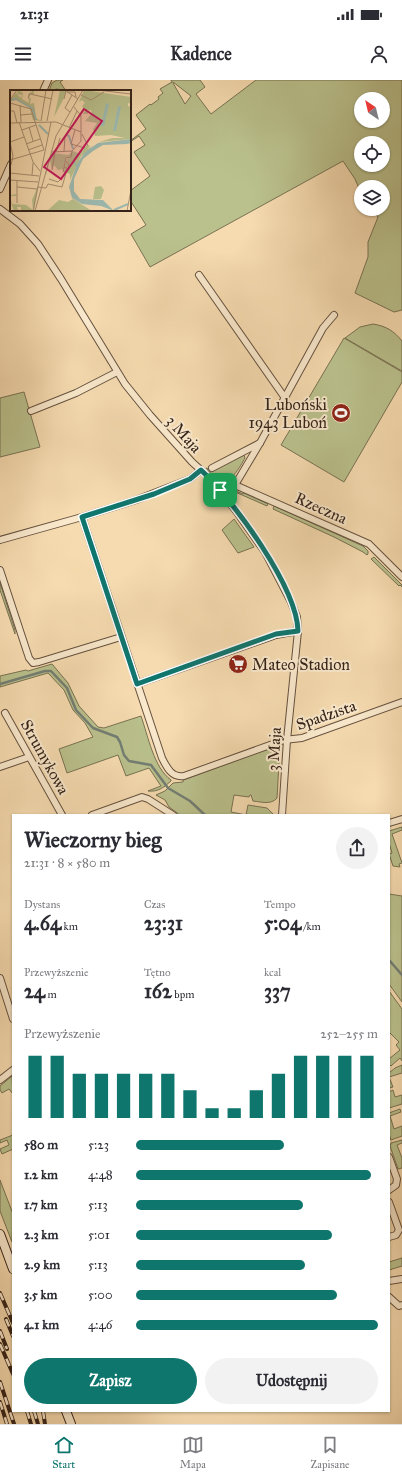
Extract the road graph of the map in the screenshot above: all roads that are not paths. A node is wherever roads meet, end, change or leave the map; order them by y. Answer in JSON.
{"nodes":[{"id":1,"x":48,"y":80,"type":"edge"},
{"id":2,"x":43,"y":90,"type":"edge"},
{"id":3,"x":10,"y":166,"type":"edge"},
{"id":4,"x":0,"y":189,"type":"edge"},
{"id":5,"x":0,"y":209,"type":"edge"},
{"id":6,"x":199,"y":275,"type":"dead end"},
{"id":7,"x":334,"y":315,"type":"dead end"},
{"id":8,"x":117,"y":372,"type":"junction"},
{"id":9,"x":283,"y":395,"type":"junction"},
{"id":10,"x":31,"y":411,"type":"dead end"},
{"id":11,"x":260,"y":444,"type":"junction"},
{"id":12,"x":212,"y":468,"type":"dead end"},
{"id":13,"x":201,"y":470,"type":"junction"},
{"id":14,"x":235,"y":485,"type":"junction"},
{"id":15,"x":220,"y":490,"type":"junction"},
{"id":16,"x":82,"y":517,"type":"junction"},
{"id":17,"x":0,"y":540,"type":"edge"},
{"id":18,"x":0,"y":570,"type":"edge"},
{"id":19,"x":402,"y":577,"type":"edge"},
{"id":20,"x":298,"y":631,"type":"junction"},
{"id":21,"x":121,"y":636,"type":"junction"},
{"id":22,"x":137,"y":684,"type":"junction"},
{"id":23,"x":402,"y":702,"type":"edge"},
{"id":24,"x":5,"y":713,"type":"dead end"},
{"id":25,"x":287,"y":740,"type":"junction"},
{"id":26,"x":29,"y":758,"type":"junction"},
{"id":27,"x":0,"y":767,"type":"edge"},
{"id":28,"x":61,"y":814,"type":"edge"},
{"id":29,"x":95,"y":814,"type":"edge"},
{"id":30,"x":171,"y":814,"type":"edge"},
{"id":31,"x":282,"y":814,"type":"edge"},
{"id":32,"x":402,"y":819,"type":"edge"},
{"id":33,"x":390,"y":823,"type":"edge"},
{"id":34,"x":0,"y":978,"type":"edge"},
{"id":35,"x":12,"y":1016,"type":"edge"},
{"id":36,"x":12,"y":1071,"type":"edge"},
{"id":37,"x":0,"y":1080,"type":"edge"},
{"id":38,"x":390,"y":1160,"type":"edge"},
{"id":39,"x":390,"y":1189,"type":"edge"},
{"id":40,"x":390,"y":1205,"type":"edge"},
{"id":41,"x":0,"y":1234,"type":"edge"},
{"id":42,"x":390,"y":1237,"type":"edge"},
{"id":43,"x":12,"y":1266,"type":"edge"},
{"id":44,"x":402,"y":1279,"type":"edge"},
{"id":45,"x":390,"y":1281,"type":"edge"},
{"id":46,"x":390,"y":1298,"type":"edge"},
{"id":47,"x":402,"y":1305,"type":"edge"},
{"id":48,"x":66,"y":1412,"type":"edge"},
{"id":49,"x":71,"y":1424,"type":"edge"}],
"edges":[{"from":1,"to":2,"type":"street"},
{"from":3,"to":4,"type":"street"},
{"from":5,"to":8,"type":"street","name":"3 Maja"},
{"from":6,"to":9,"type":"street"},
{"from":7,"to":9,"type":"street"},
{"from":8,"to":10,"type":"street"},
{"from":8,"to":13,"type":"street","name":"3 Maja"},
{"from":9,"to":11,"type":"street"},
{"from":11,"to":12,"type":"street"},
{"from":11,"to":14,"type":"street"},
{"from":13,"to":15,"type":"street","name":"3 Maja"},
{"from":13,"to":16,"type":"street"},
{"from":14,"to":15,"type":"street"},
{"from":14,"to":19,"type":"street","name":"Rzeczna"},
{"from":15,"to":20,"type":"street","name":"3 Maja"},
{"from":16,"to":17,"type":"street"},
{"from":16,"to":21,"type":"street"},
{"from":18,"to":21,"type":"street"},
{"from":20,"to":22,"type":"street"},
{"from":20,"to":25,"type":"street","name":"3 Maja"},
{"from":21,"to":22,"type":"street"},
{"from":22,"to":25,"type":"street","name":"Spadzista"},
{"from":23,"to":25,"type":"street","name":"Spadzista"},
{"from":24,"to":26,"type":"street","name":"Strumykowa"},
{"from":25,"to":31,"type":"street","name":"3 Maja"},
{"from":26,"to":27,"type":"street"},
{"from":26,"to":28,"type":"street","name":"Strumykowa"},
{"from":29,"to":30,"type":"street"},
{"from":32,"to":33,"type":"street"},
{"from":34,"to":35,"type":"street"},
{"from":36,"to":37,"type":"street"},
{"from":38,"to":39,"type":"street"},
{"from":40,"to":42,"type":"street"},
{"from":41,"to":43,"type":"main road"},
{"from":44,"to":45,"type":"street"},
{"from":46,"to":47,"type":"street"},
{"from":48,"to":49,"type":"main road"}]}
